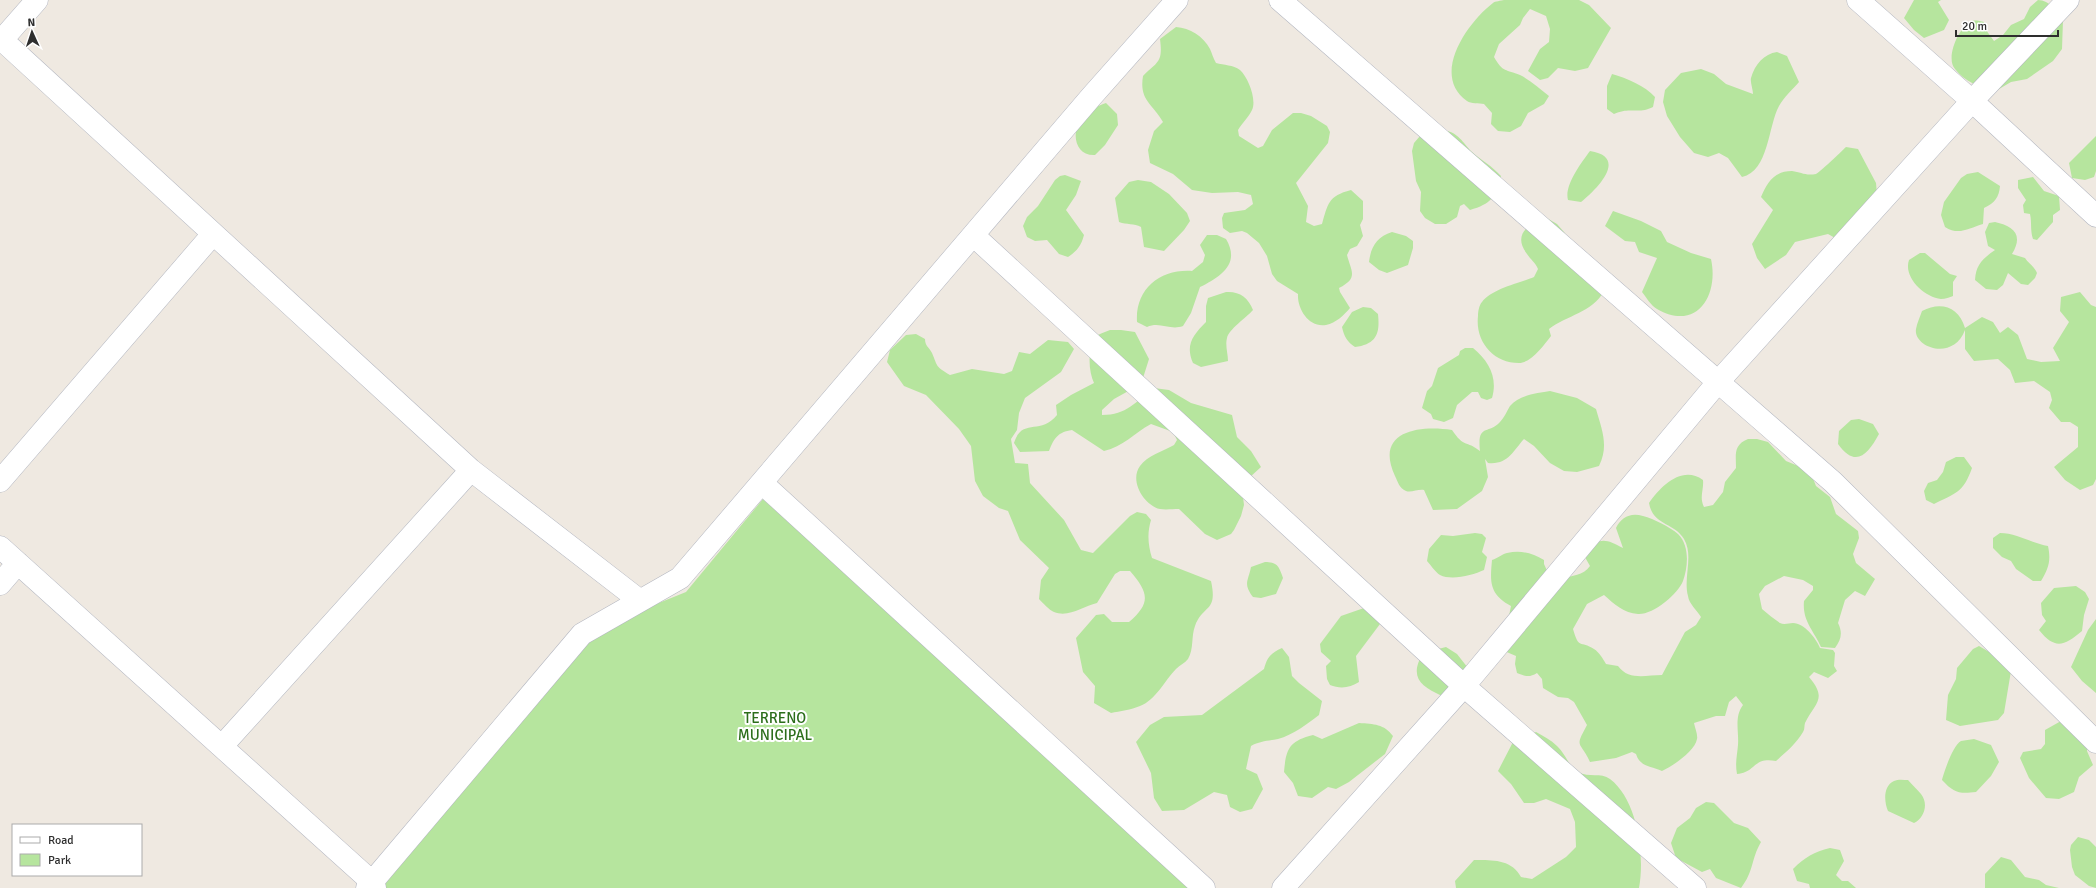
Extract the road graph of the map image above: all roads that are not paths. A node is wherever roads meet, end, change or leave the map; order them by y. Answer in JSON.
{"nodes":[{"id":1,"x":37,"y":0,"type":"edge"},
{"id":2,"x":1177,"y":0,"type":"edge"},
{"id":3,"x":1280,"y":0,"type":"edge"},
{"id":4,"x":1858,"y":0,"type":"edge"},
{"id":5,"x":2068,"y":0,"type":"edge"},
{"id":6,"x":1,"y":39,"type":"edge"},
{"id":7,"x":1972,"y":101,"type":"junction"},
{"id":8,"x":2096,"y":216,"type":"edge"},
{"id":9,"x":213,"y":234,"type":"junction"},
{"id":10,"x":973,"y":234,"type":"junction"},
{"id":11,"x":1718,"y":382,"type":"junction"},
{"id":12,"x":471,"y":470,"type":"junction"},
{"id":13,"x":0,"y":482,"type":"edge"},
{"id":14,"x":762,"y":483,"type":"junction"},
{"id":15,"x":0,"y":547,"type":"edge"},
{"id":16,"x":18,"y":563,"type":"junction"},
{"id":17,"x":0,"y":584,"type":"edge"},
{"id":18,"x":639,"y":600,"type":"junction"},
{"id":19,"x":1464,"y":686,"type":"junction"},
{"id":20,"x":2096,"y":742,"type":"edge"},
{"id":21,"x":222,"y":746,"type":"junction"},
{"id":22,"x":371,"y":886,"type":"edge"},
{"id":23,"x":1204,"y":888,"type":"edge"},
{"id":24,"x":1283,"y":888,"type":"edge"},
{"id":25,"x":1695,"y":888,"type":"edge"}],
"edges":[{"from":1,"to":6,"type":"street"},
{"from":2,"to":10,"type":"street"},
{"from":3,"to":11,"type":"street"},
{"from":4,"to":7,"type":"street"},
{"from":5,"to":7,"type":"street"},
{"from":6,"to":9,"type":"street"},
{"from":7,"to":8,"type":"street"},
{"from":7,"to":11,"type":"street"},
{"from":9,"to":12,"type":"street"},
{"from":9,"to":13,"type":"street"},
{"from":10,"to":14,"type":"street"},
{"from":10,"to":19,"type":"street"},
{"from":11,"to":19,"type":"street"},
{"from":11,"to":20,"type":"street"},
{"from":12,"to":18,"type":"street"},
{"from":12,"to":21,"type":"street"},
{"from":14,"to":18,"type":"street"},
{"from":14,"to":23,"type":"street"},
{"from":15,"to":16,"type":"street"},
{"from":16,"to":17,"type":"street"},
{"from":16,"to":21,"type":"street"},
{"from":18,"to":22,"type":"street"},
{"from":19,"to":24,"type":"street"},
{"from":19,"to":25,"type":"street"},
{"from":21,"to":22,"type":"street"}]}
